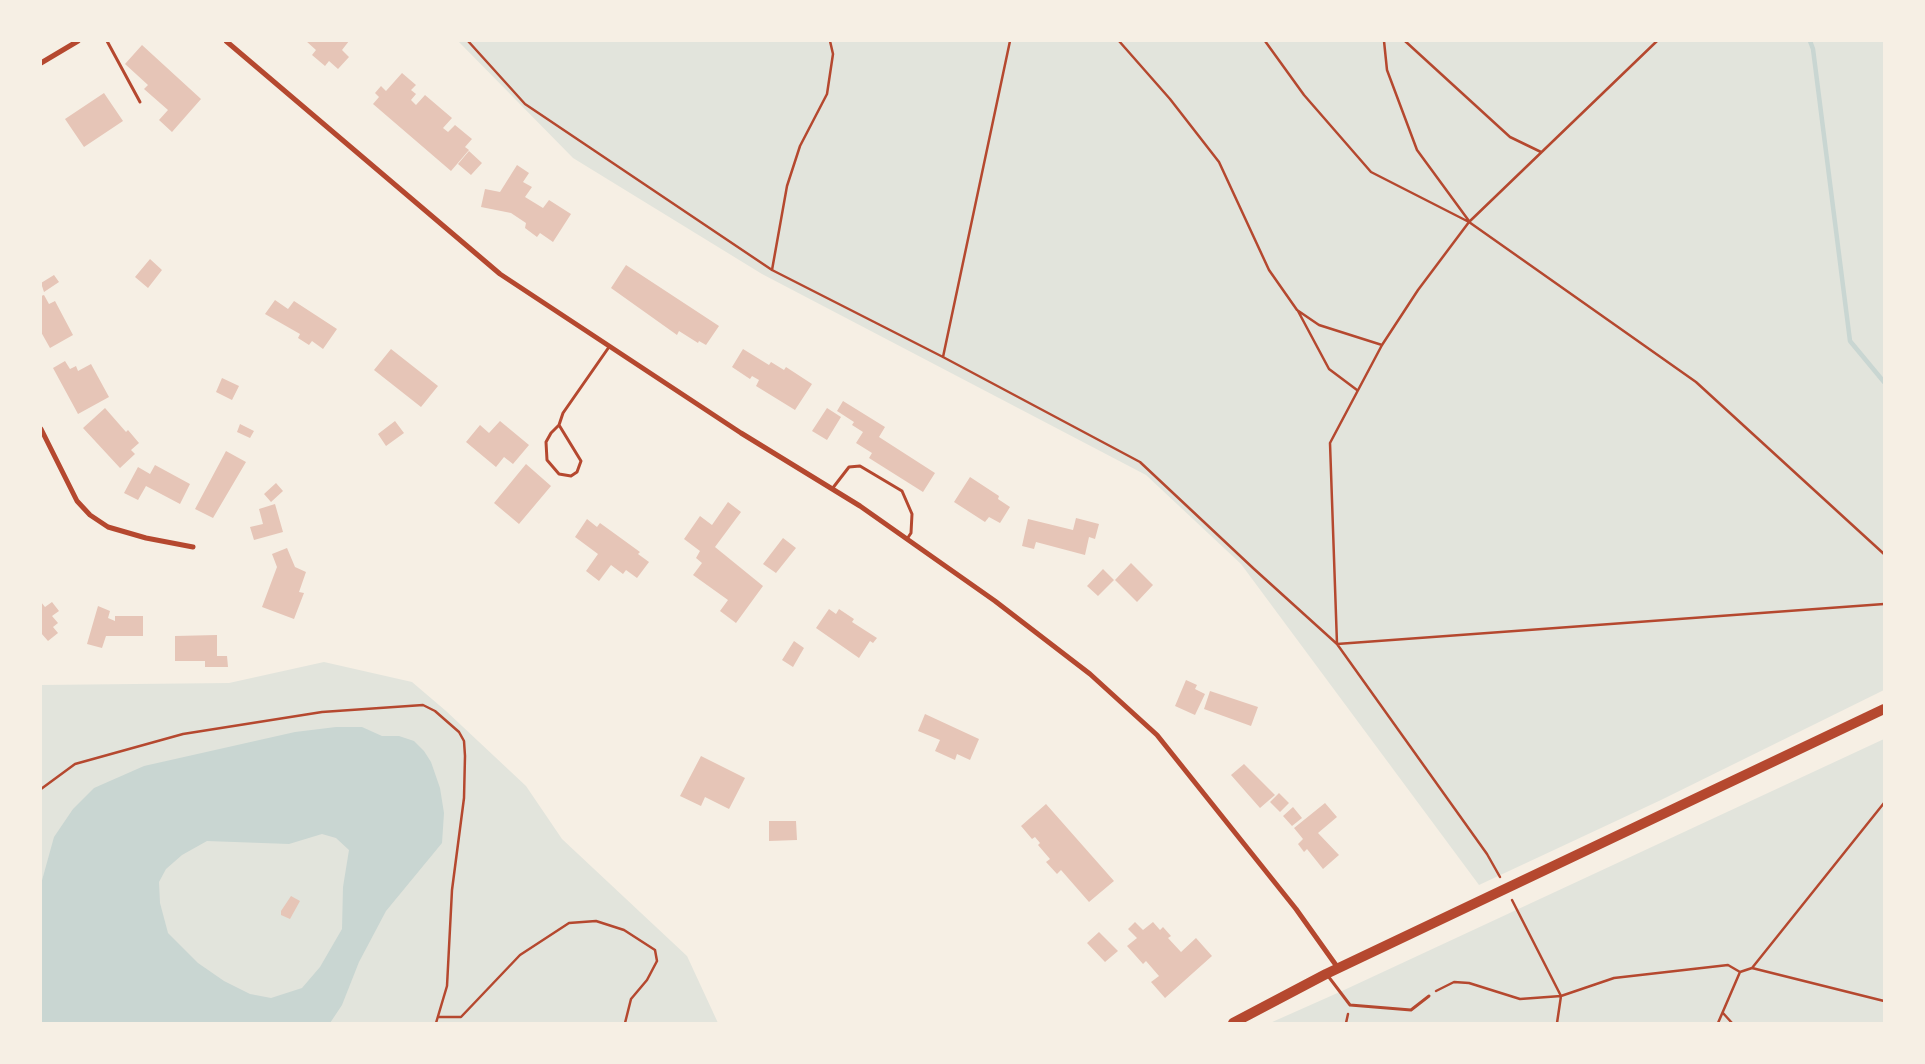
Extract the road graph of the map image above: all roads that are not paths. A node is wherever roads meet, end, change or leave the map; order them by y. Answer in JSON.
{"nodes":[{"id":1,"x":78,"y":41,"type":"edge"},
{"id":2,"x":107,"y":41,"type":"edge"},
{"id":3,"x":226,"y":41,"type":"edge"},
{"id":4,"x":41,"y":63,"type":"edge"},
{"id":5,"x":140,"y":102,"type":"dead end"},
{"id":6,"x":609,"y":347,"type":"junction"},
{"id":7,"x":559,"y":425,"type":"junction"},
{"id":8,"x":41,"y":429,"type":"edge"},
{"id":9,"x":832,"y":489,"type":"junction"},
{"id":10,"x":907,"y":538,"type":"junction"},
{"id":11,"x":193,"y":547,"type":"dead end"},
{"id":12,"x":1884,"y":709,"type":"edge"},
{"id":13,"x":1338,"y":968,"type":"junction"},
{"id":14,"x":1326,"y":974,"type":"junction"},
{"id":15,"x":1429,"y":996,"type":"road end"},
{"id":16,"x":1232,"y":1023,"type":"edge"}],
"edges":[{"from":1,"to":4,"type":"street"},
{"from":2,"to":5,"type":"lane"},
{"from":3,"to":6,"type":"street"},
{"from":6,"to":7,"type":"lane"},
{"from":6,"to":9,"type":"street"},
{"from":7,"to":7,"type":"lane"},
{"from":8,"to":11,"type":"street"},
{"from":9,"to":10,"type":"street"},
{"from":9,"to":10,"type":"lane"},
{"from":10,"to":13,"type":"street"},
{"from":12,"to":13,"type":"main road"},
{"from":13,"to":14,"type":"main road"},
{"from":14,"to":15,"type":"lane"},
{"from":14,"to":16,"type":"main road"}]}
